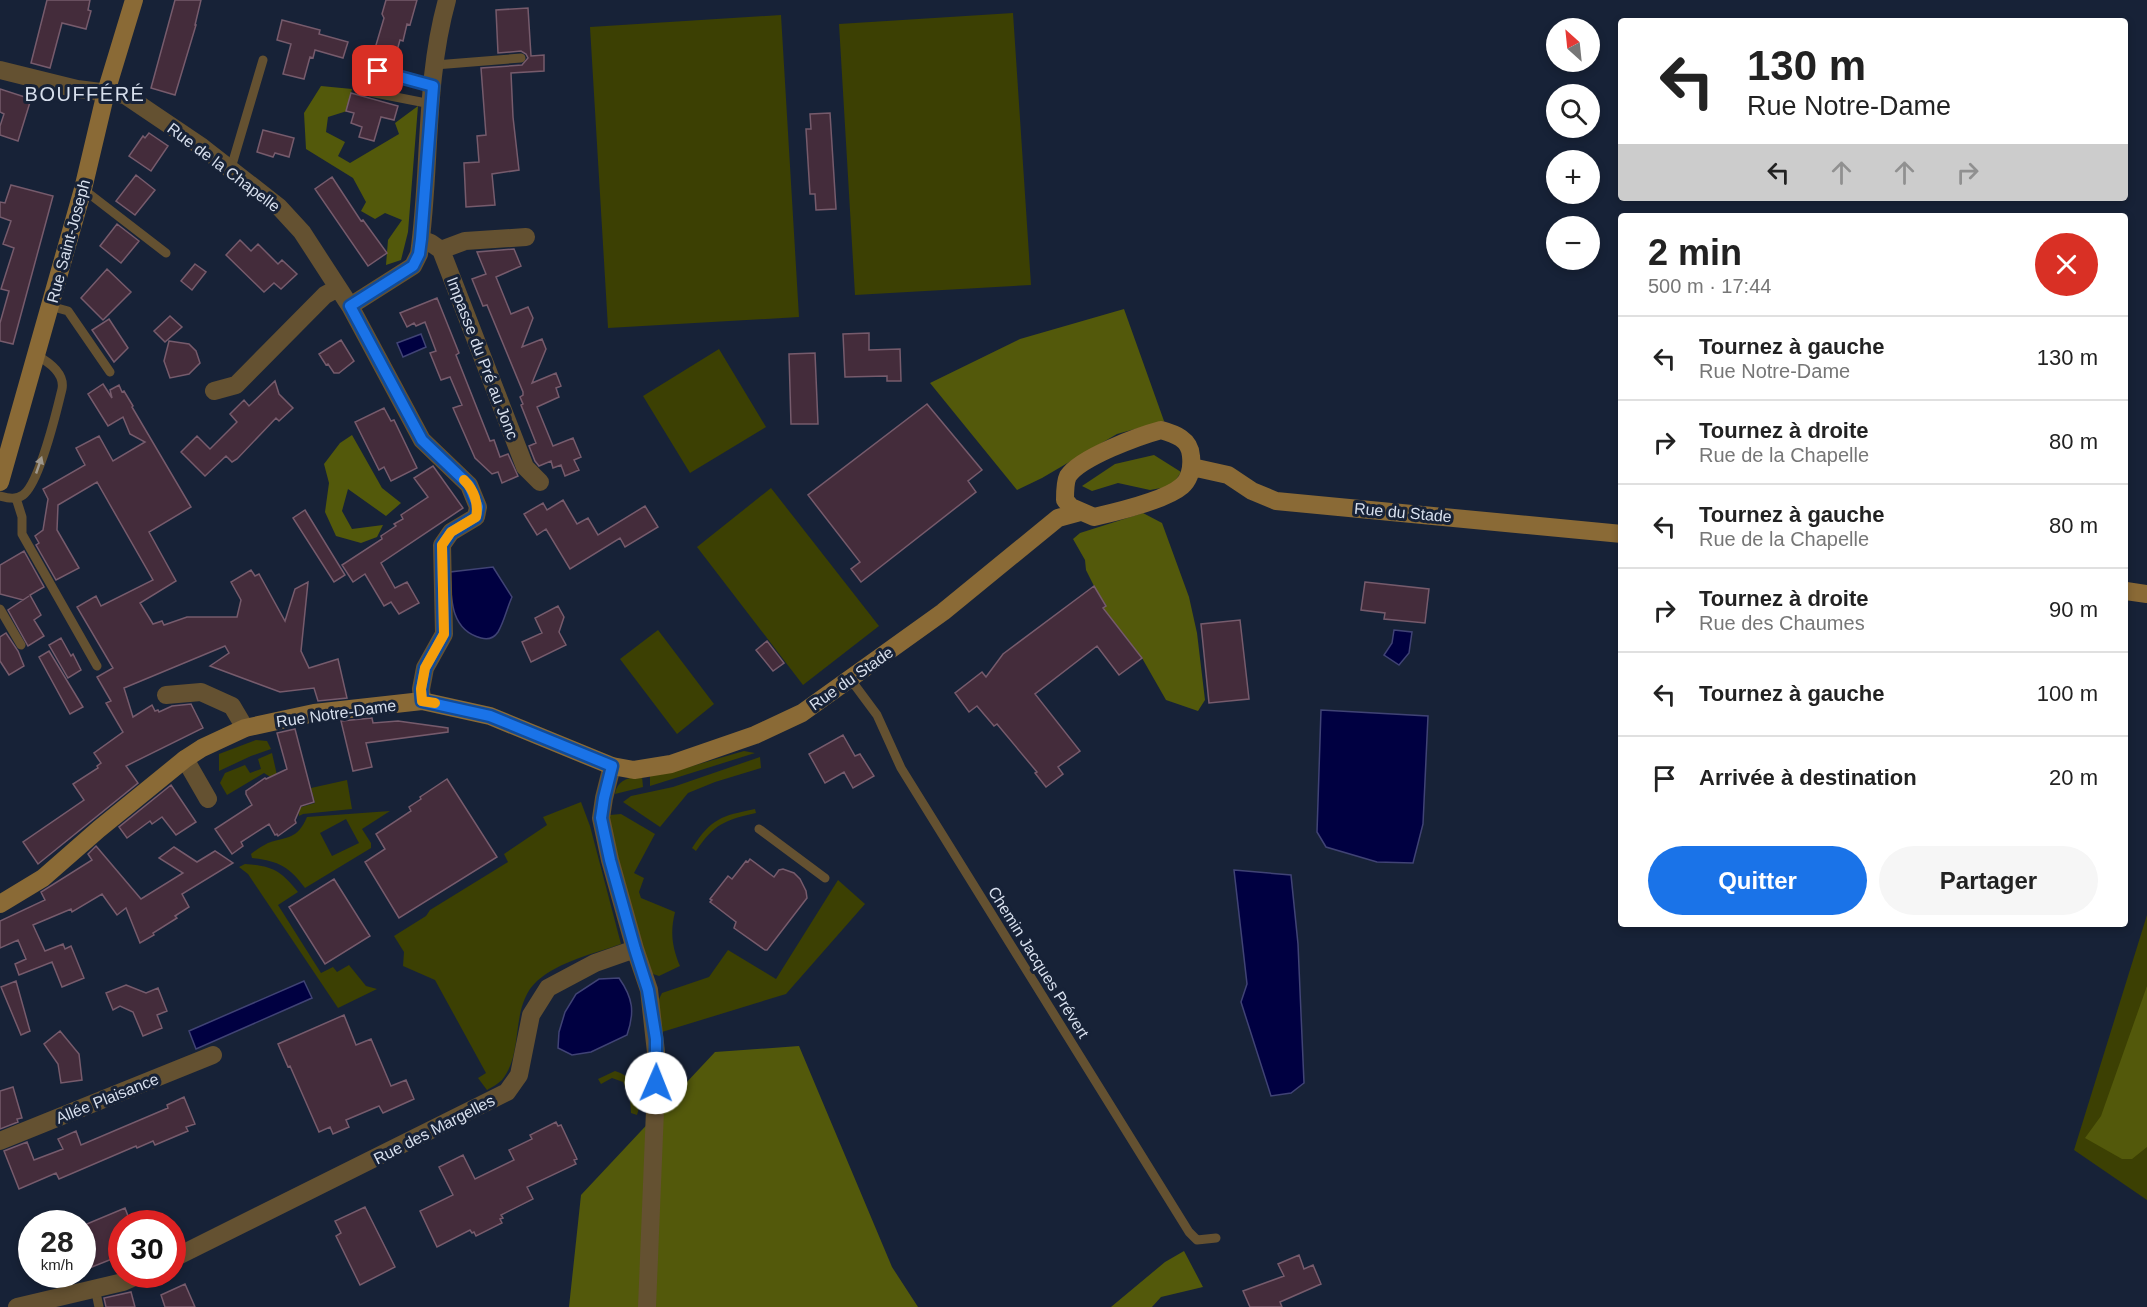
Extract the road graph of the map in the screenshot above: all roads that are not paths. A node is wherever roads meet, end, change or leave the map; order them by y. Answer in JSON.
{"nodes":[{"id":1,"x":134,"y":0,"type":"edge"},
{"id":2,"x":447,"y":0,"type":"edge"},
{"id":3,"x":521,"y":58,"type":"dead end"},
{"id":4,"x":263,"y":60,"type":"dead end"},
{"id":5,"x":435,"y":65,"type":"junction"},
{"id":6,"x":359,"y":66,"type":"dead end"},
{"id":7,"x":0,"y":70,"type":"edge"},
{"id":8,"x":106,"y":92,"type":"junction"},
{"id":9,"x":370,"y":92,"type":"dead end"},
{"id":10,"x":432,"y":95,"type":"junction"},
{"id":11,"x":231,"y":168,"type":"junction"},
{"id":12,"x":83,"y":189,"type":"junction"},
{"id":13,"x":526,"y":237,"type":"dead end"},
{"id":14,"x":421,"y":239,"type":"junction"},
{"id":15,"x":441,"y":250,"type":"junction"},
{"id":16,"x":166,"y":253,"type":"dead end"},
{"id":17,"x":338,"y":288,"type":"junction"},
{"id":18,"x":50,"y":306,"type":"junction"},
{"id":19,"x":350,"y":306,"type":"junction"},
{"id":20,"x":36,"y":355,"type":"junction"},
{"id":21,"x":111,"y":372,"type":"dead end"},
{"id":22,"x":214,"y":391,"type":"dead end"},
{"id":23,"x":1192,"y":467,"type":"junction"},
{"id":24,"x":0,"y":482,"type":"edge"},
{"id":25,"x":540,"y":482,"type":"dead end"},
{"id":26,"x":0,"y":496,"type":"edge"},
{"id":27,"x":16,"y":498,"type":"junction"},
{"id":28,"x":1065,"y":500,"type":"junction"},
{"id":29,"x":1080,"y":512,"type":"junction"},
{"id":30,"x":1058,"y":518,"type":"junction"},
{"id":31,"x":1618,"y":534,"type":"edge"},
{"id":32,"x":2128,"y":591,"type":"edge"},
{"id":33,"x":2147,"y":594,"type":"edge"},
{"id":34,"x":0,"y":609,"type":"edge"},
{"id":35,"x":21,"y":645,"type":"dead end"},
{"id":36,"x":97,"y":666,"type":"dead end"},
{"id":37,"x":850,"y":680,"type":"junction"},
{"id":38,"x":166,"y":695,"type":"dead end"},
{"id":39,"x":422,"y":701,"type":"junction"},
{"id":40,"x":245,"y":728,"type":"junction"},
{"id":41,"x":185,"y":759,"type":"junction"},
{"id":42,"x":612,"y":766,"type":"junction"},
{"id":43,"x":208,"y":799,"type":"dead end"},
{"id":44,"x":759,"y":829,"type":"dead end"},
{"id":45,"x":825,"y":878,"type":"dead end"},
{"id":46,"x":0,"y":904,"type":"edge"},
{"id":47,"x":635,"y":949,"type":"junction"},
{"id":48,"x":213,"y":1055,"type":"dead end"},
{"id":49,"x":0,"y":1141,"type":"edge"},
{"id":50,"x":1216,"y":1238,"type":"dead end"},
{"id":51,"x":186,"y":1252,"type":"edge"},
{"id":52,"x":95,"y":1288,"type":"joint"},
{"id":53,"x":18,"y":1307,"type":"edge"},
{"id":54,"x":99,"y":1307,"type":"edge"},
{"id":55,"x":647,"y":1307,"type":"edge"}],
"edges":[{"from":1,"to":8,"type":"street","name":"Rue Saint-Joseph"},
{"from":2,"to":5,"type":"street"},
{"from":3,"to":5,"type":"lane"},
{"from":4,"to":11,"type":"lane"},
{"from":5,"to":10,"type":"street"},
{"from":6,"to":10,"type":"lane"},
{"from":7,"to":8,"type":"street","name":"Rue de la Chapelle"},
{"from":8,"to":11,"type":"street","name":"Rue de la Chapelle"},
{"from":8,"to":12,"type":"street","name":"Rue Saint-Joseph"},
{"from":9,"to":10,"type":"lane"},
{"from":10,"to":14,"type":"street"},
{"from":11,"to":17,"type":"street","name":"Rue de la Chapelle"},
{"from":12,"to":16,"type":"lane"},
{"from":12,"to":18,"type":"street","name":"Rue Saint-Joseph"},
{"from":13,"to":15,"type":"street"},
{"from":14,"to":15,"type":"street"},
{"from":14,"to":19,"type":"street"},
{"from":15,"to":25,"type":"street","name":"Impasse du Pré au Jonc"},
{"from":17,"to":19,"type":"street","name":"Rue de la Chapelle"},
{"from":17,"to":22,"type":"street"},
{"from":18,"to":20,"type":"street","name":"Rue Saint-Joseph"},
{"from":18,"to":21,"type":"lane"},
{"from":19,"to":39,"type":"street","name":"Rue de la Chapelle"},
{"from":20,"to":24,"type":"street","name":"Rue Saint-Joseph"},
{"from":27,"to":20,"type":"lane","one_way":true},
{"from":23,"to":28,"type":"street","name":"Rue du Stade"},
{"from":23,"to":29,"type":"street","name":"Rue du Stade"},
{"from":23,"to":31,"type":"street","name":"Rue du Stade"},
{"from":26,"to":27,"type":"lane"},
{"from":27,"to":36,"type":"lane"},
{"from":28,"to":29,"type":"street"},
{"from":28,"to":30,"type":"street","name":"Rue du Stade"},
{"from":29,"to":30,"type":"street","name":"Rue du Stade"},
{"from":30,"to":37,"type":"street","name":"Rue du Stade"},
{"from":32,"to":33,"type":"street"},
{"from":34,"to":35,"type":"lane"},
{"from":37,"to":42,"type":"street","name":"Rue du Stade"},
{"from":37,"to":50,"type":"lane","name":"Chemin Jacques Prévert"},
{"from":38,"to":40,"type":"street"},
{"from":39,"to":40,"type":"street","name":"Rue Notre-Dame"},
{"from":39,"to":42,"type":"street","name":"Rue Notre-Dame"},
{"from":40,"to":41,"type":"street","name":"Rue Notre-Dame"},
{"from":41,"to":43,"type":"street"},
{"from":41,"to":46,"type":"street","name":"Rue Notre-Dame"},
{"from":42,"to":47,"type":"street"},
{"from":44,"to":45,"type":"lane"},
{"from":47,"to":51,"type":"street","name":"Rue des Margelles"},
{"from":47,"to":55,"type":"street"},
{"from":48,"to":49,"type":"street","name":"Allée Plaisance"},
{"from":52,"to":53,"type":"street"},
{"from":52,"to":54,"type":"lane"}]}
